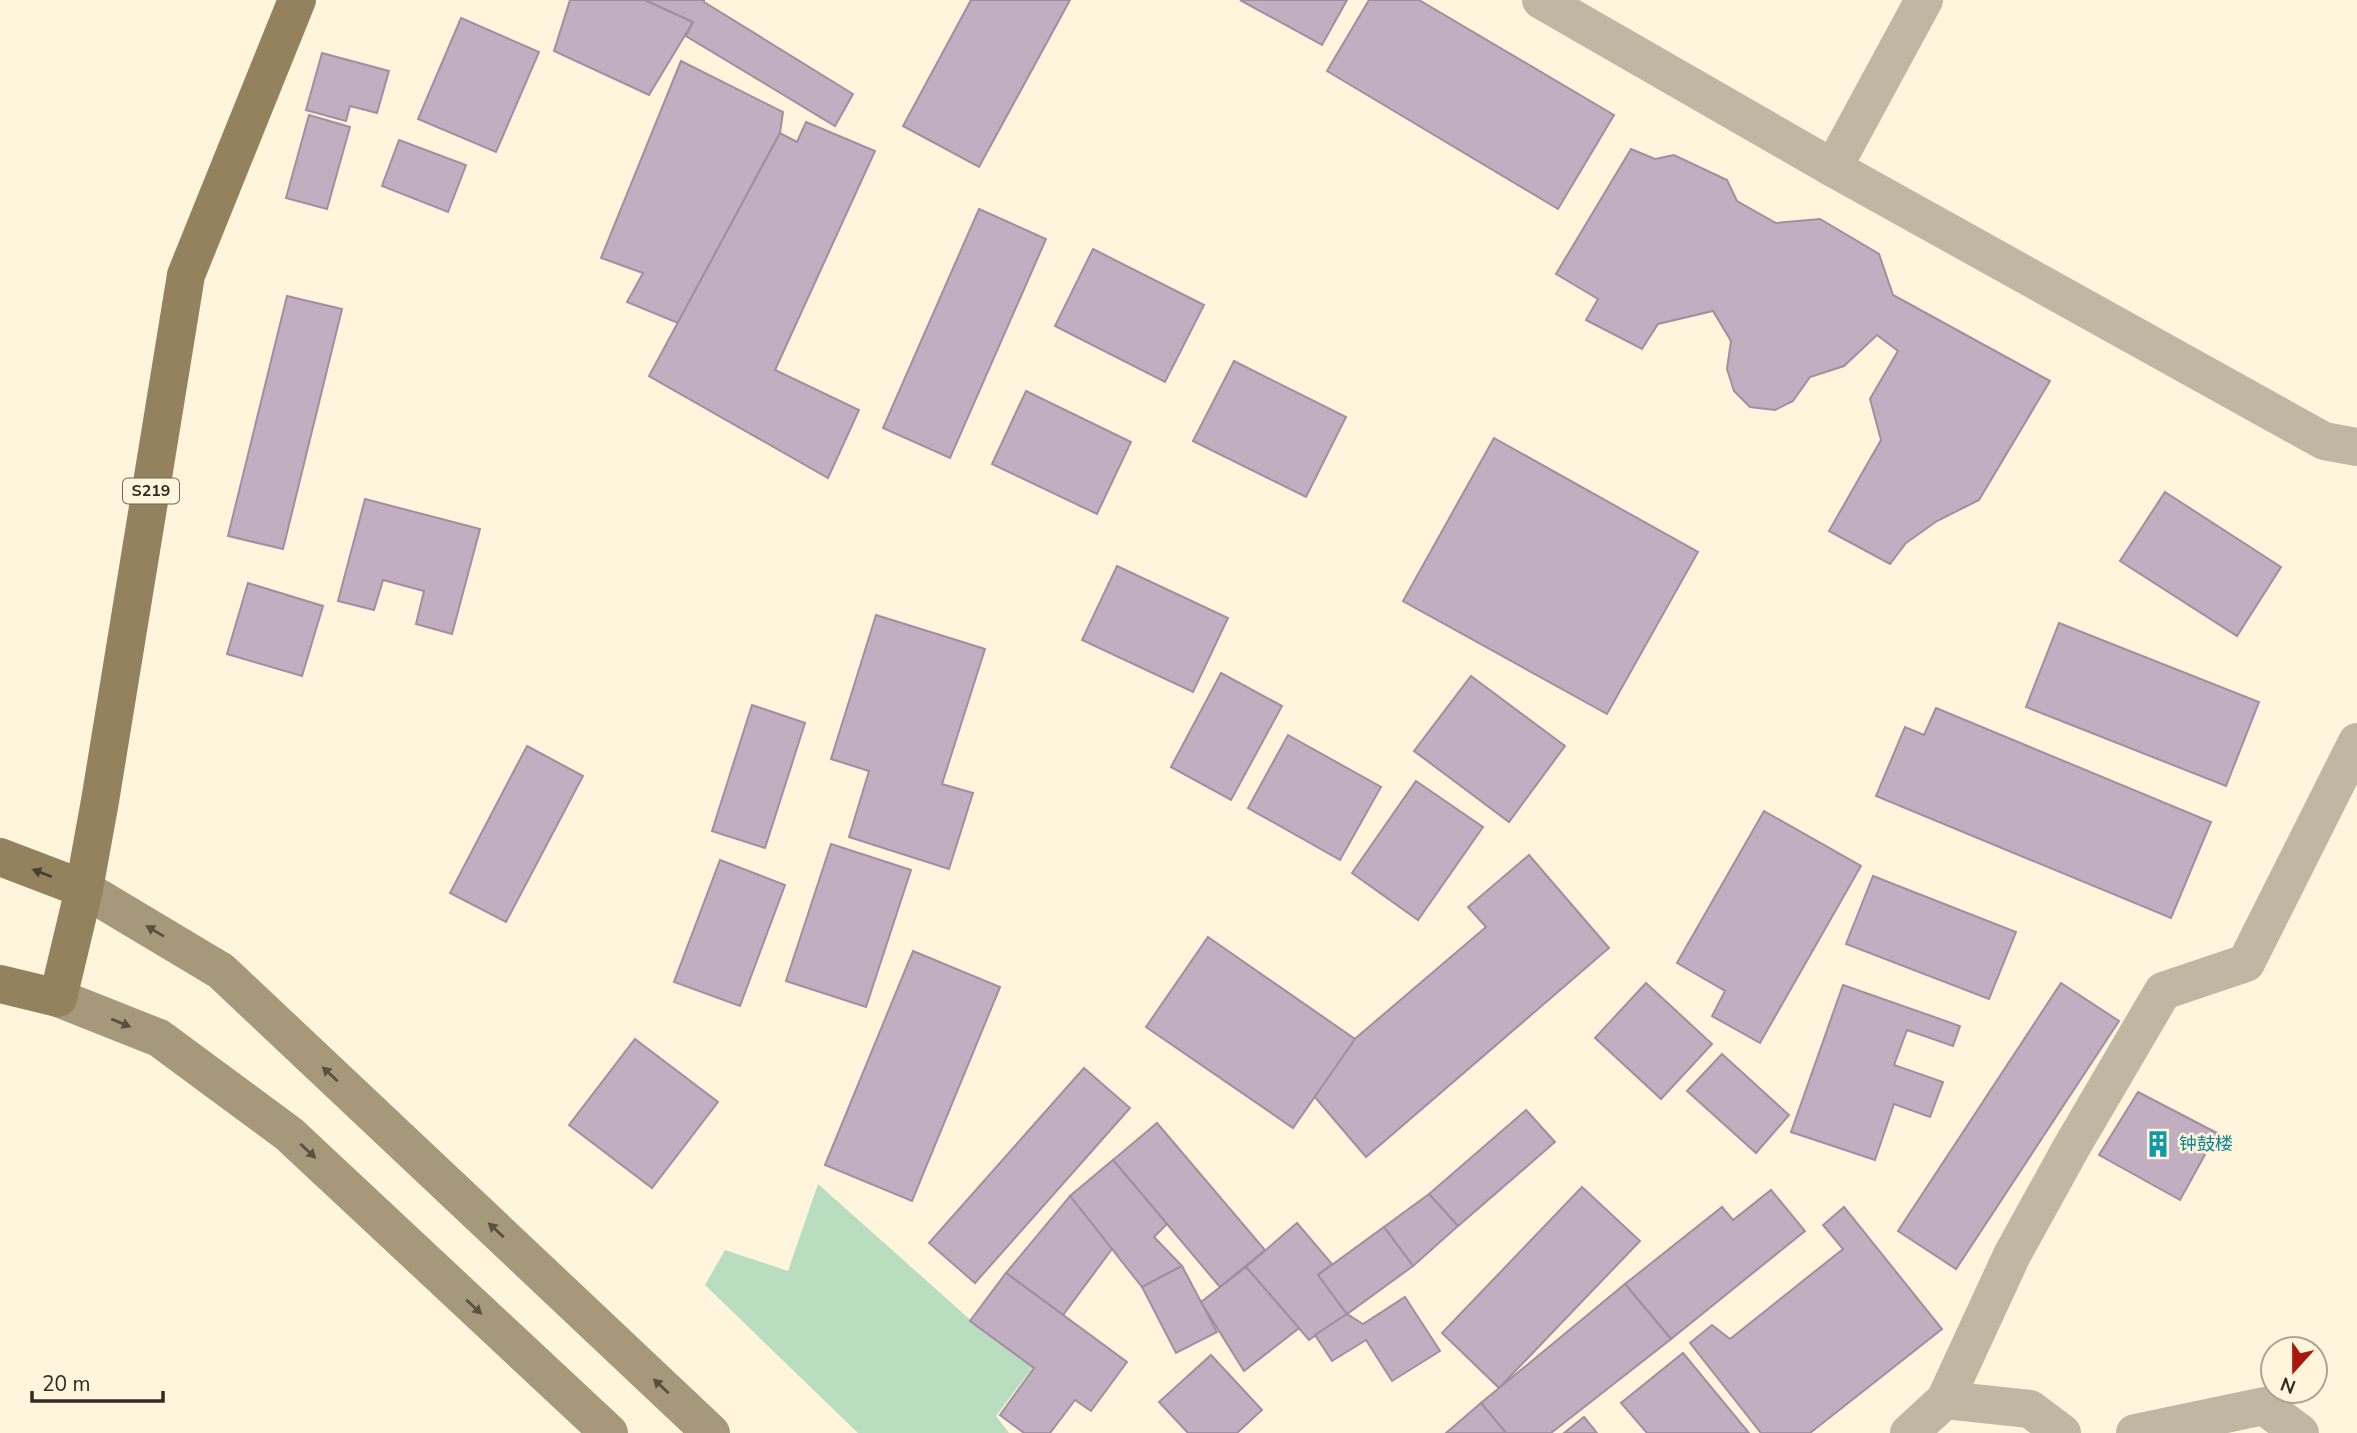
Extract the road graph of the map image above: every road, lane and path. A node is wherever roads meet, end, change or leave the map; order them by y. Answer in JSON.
{"nodes":[{"id":1,"x":297,"y":0,"type":"edge"},
{"id":2,"x":1541,"y":0,"type":"edge"},
{"id":3,"x":1924,"y":0,"type":"edge"},
{"id":4,"x":1833,"y":168,"type":"junction"},
{"id":5,"x":2357,"y":447,"type":"edge"},
{"id":6,"x":2357,"y":742,"type":"edge"},
{"id":7,"x":0,"y":857,"type":"edge"},
{"id":8,"x":84,"y":889,"type":"junction"},
{"id":9,"x":0,"y":985,"type":"edge"},
{"id":10,"x":58,"y":998,"type":"junction"},
{"id":11,"x":1945,"y":1400,"type":"junction"},
{"id":12,"x":609,"y":1433,"type":"edge"},
{"id":13,"x":711,"y":1433,"type":"edge"},
{"id":14,"x":1909,"y":1433,"type":"edge"},
{"id":15,"x":2062,"y":1433,"type":"edge"},
{"id":16,"x":2135,"y":1433,"type":"edge"},
{"id":17,"x":2300,"y":1433,"type":"edge"}],
"edges":[{"from":1,"to":8,"type":"main road","number":"S219"},
{"from":2,"to":4,"type":"street"},
{"from":3,"to":4,"type":"street"},
{"from":4,"to":5,"type":"street"},
{"from":6,"to":11,"type":"street"},
{"from":8,"to":7,"type":"main road","one_way":true},
{"from":8,"to":10,"type":"main road","number":"S219"},
{"from":13,"to":8,"type":"main road","one_way":true},
{"from":9,"to":10,"type":"main road"},
{"from":10,"to":12,"type":"main road","one_way":true},
{"from":11,"to":14,"type":"street"},
{"from":11,"to":15,"type":"street"},
{"from":16,"to":17,"type":"street"}]}
